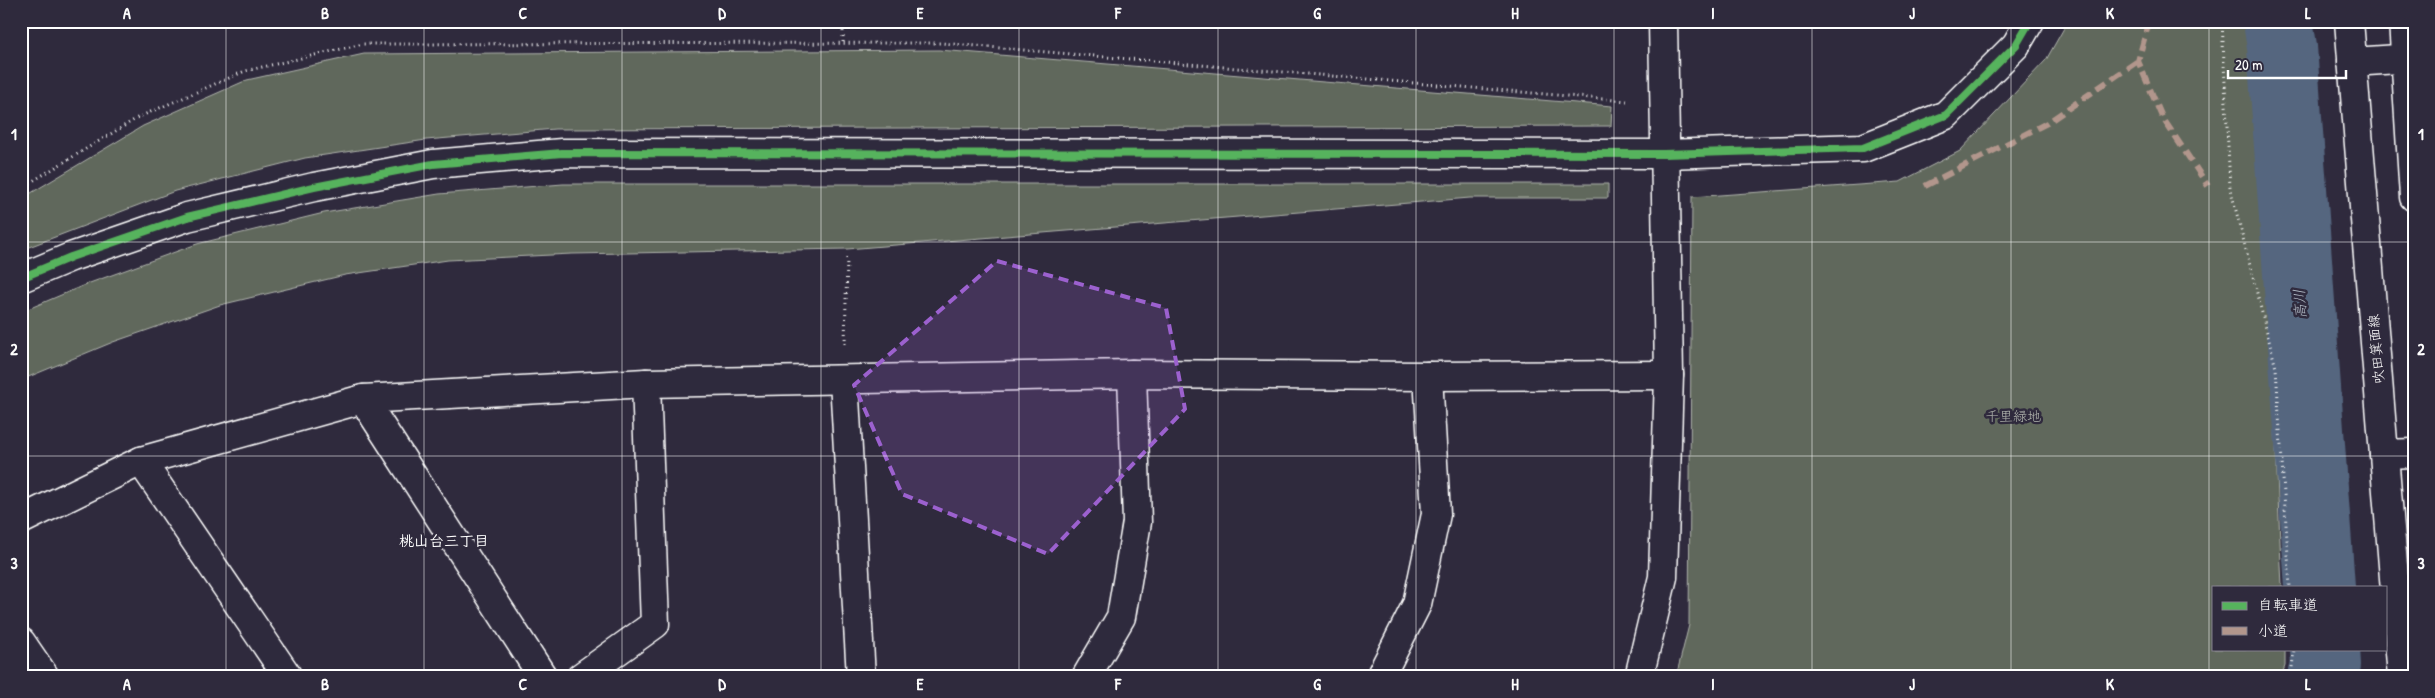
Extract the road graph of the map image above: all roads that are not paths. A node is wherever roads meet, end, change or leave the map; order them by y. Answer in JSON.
{"nodes":[{"id":1,"x":1663,"y":21,"type":"edge"},
{"id":2,"x":2030,"y":21,"type":"edge"},
{"id":3,"x":2349,"y":21,"type":"edge"},
{"id":4,"x":2403,"y":21,"type":"edge"},
{"id":5,"x":2410,"y":59,"type":"edge"},
{"id":6,"x":2352,"y":62,"type":"junction"},
{"id":7,"x":1664,"y":154,"type":"junction"},
{"id":8,"x":2414,"y":198,"type":"edge"},
{"id":9,"x":21,"y":278,"type":"edge"},
{"id":10,"x":1132,"y":374,"type":"junction"},
{"id":11,"x":1669,"y":375,"type":"junction"},
{"id":12,"x":1428,"y":376,"type":"junction"},
{"id":13,"x":844,"y":380,"type":"junction"},
{"id":14,"x":646,"y":383,"type":"junction"},
{"id":15,"x":363,"y":399,"type":"junction"},
{"id":16,"x":2414,"y":453,"type":"edge"},
{"id":17,"x":2384,"y":454,"type":"junction"},
{"id":18,"x":141,"y":461,"type":"junction"},
{"id":19,"x":21,"y":520,"type":"edge"},
{"id":20,"x":21,"y":642,"type":"edge"},
{"id":21,"x":45,"y":677,"type":"edge"},
{"id":22,"x":288,"y":677,"type":"edge"},
{"id":23,"x":543,"y":677,"type":"edge"},
{"id":24,"x":581,"y":677,"type":"edge"},
{"id":25,"x":861,"y":677,"type":"edge"},
{"id":26,"x":1086,"y":677,"type":"edge"},
{"id":27,"x":1380,"y":677,"type":"edge"},
{"id":28,"x":1639,"y":677,"type":"edge"},
{"id":29,"x":2402,"y":677,"type":"edge"}],
"edges":[{"from":1,"to":7,"type":"street"},
{"from":2,"to":7,"type":"street"},
{"from":3,"to":6,"type":"street","name":"吹田箕面線"},
{"from":4,"to":5,"type":"street"},
{"from":5,"to":6,"type":"street"},
{"from":5,"to":8,"type":"street"},
{"from":6,"to":17,"type":"street","name":"吹田箕面線"},
{"from":7,"to":9,"type":"street"},
{"from":7,"to":11,"type":"street"},
{"from":10,"to":12,"type":"street"},
{"from":10,"to":13,"type":"street"},
{"from":10,"to":26,"type":"street"},
{"from":11,"to":12,"type":"street"},
{"from":11,"to":28,"type":"street"},
{"from":12,"to":27,"type":"street"},
{"from":13,"to":14,"type":"street"},
{"from":13,"to":25,"type":"street"},
{"from":14,"to":15,"type":"street"},
{"from":14,"to":24,"type":"street"},
{"from":15,"to":18,"type":"street"},
{"from":15,"to":23,"type":"street"},
{"from":16,"to":17,"type":"street"},
{"from":17,"to":29,"type":"street","name":"吹田箕面線"},
{"from":18,"to":19,"type":"street"},
{"from":18,"to":22,"type":"street"},
{"from":20,"to":21,"type":"street"}]}
